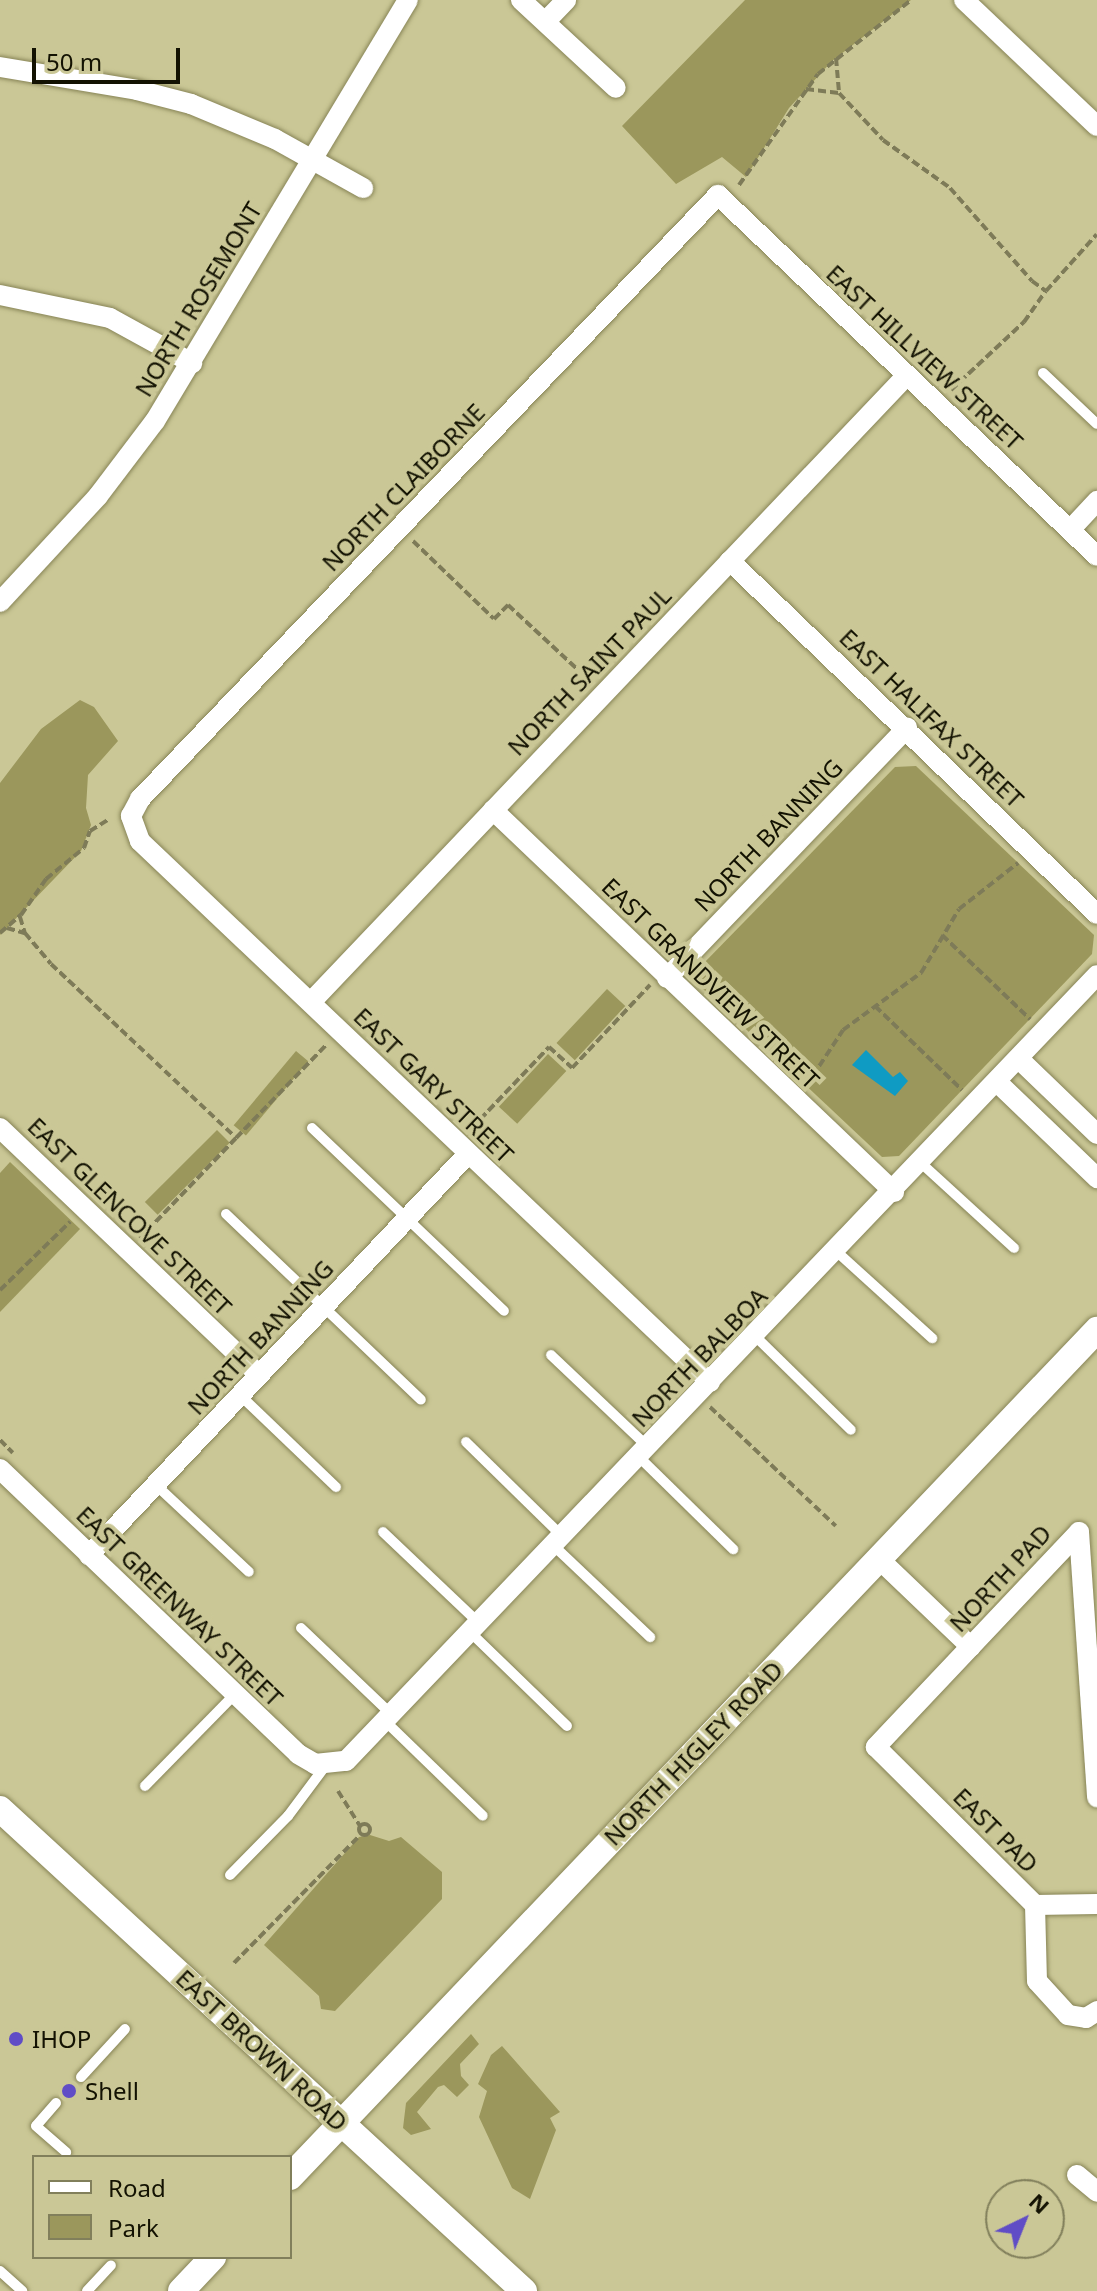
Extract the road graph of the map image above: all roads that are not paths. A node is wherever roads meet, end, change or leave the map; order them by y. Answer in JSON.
{"nodes":[{"id":1,"x":408,"y":0,"type":"edge"},
{"id":2,"x":521,"y":0,"type":"edge"},
{"id":3,"x":566,"y":0,"type":"edge"},
{"id":4,"x":964,"y":0,"type":"edge"},
{"id":5,"x":546,"y":21,"type":"junction"},
{"id":6,"x":0,"y":67,"type":"edge"},
{"id":7,"x":616,"y":88,"type":"dead end"},
{"id":8,"x":1097,"y":126,"type":"edge"},
{"id":9,"x":312,"y":159,"type":"junction"},
{"id":10,"x":363,"y":188,"type":"dead end"},
{"id":11,"x":718,"y":195,"type":"joint"},
{"id":12,"x":0,"y":295,"type":"edge"},
{"id":13,"x":192,"y":363,"type":"junction"},
{"id":14,"x":1043,"y":373,"type":"dead end"},
{"id":15,"x":906,"y":376,"type":"junction"},
{"id":16,"x":1097,"y":424,"type":"edge"},
{"id":17,"x":1097,"y":501,"type":"edge"},
{"id":18,"x":1070,"y":530,"type":"junction"},
{"id":19,"x":1097,"y":556,"type":"edge"},
{"id":20,"x":730,"y":561,"type":"junction"},
{"id":21,"x":0,"y":602,"type":"edge"},
{"id":22,"x":907,"y":728,"type":"junction"},
{"id":23,"x":493,"y":810,"type":"junction"},
{"id":24,"x":131,"y":819,"type":"joint"},
{"id":25,"x":1097,"y":914,"type":"edge"},
{"id":26,"x":658,"y":981,"type":"junction"},
{"id":27,"x":1095,"y":982,"type":"edge"},
{"id":28,"x":311,"y":1002,"type":"junction"},
{"id":29,"x":1019,"y":1059,"type":"junction"},
{"id":30,"x":997,"y":1082,"type":"junction"},
{"id":31,"x":0,"y":1128,"type":"edge"},
{"id":32,"x":312,"y":1128,"type":"dead end"},
{"id":33,"x":1097,"y":1134,"type":"edge"},
{"id":34,"x":468,"y":1154,"type":"junction"},
{"id":35,"x":921,"y":1163,"type":"junction"},
{"id":36,"x":1097,"y":1178,"type":"edge"},
{"id":37,"x":894,"y":1192,"type":"junction"},
{"id":38,"x":226,"y":1214,"type":"dead end"},
{"id":39,"x":406,"y":1220,"type":"junction"},
{"id":40,"x":1014,"y":1248,"type":"dead end"},
{"id":41,"x":836,"y":1251,"type":"junction"},
{"id":42,"x":323,"y":1308,"type":"junction"},
{"id":43,"x":504,"y":1311,"type":"dead end"},
{"id":44,"x":1097,"y":1330,"type":"edge"},
{"id":45,"x":755,"y":1336,"type":"junction"},
{"id":46,"x":932,"y":1338,"type":"dead end"},
{"id":47,"x":551,"y":1355,"type":"dead end"},
{"id":48,"x":259,"y":1375,"type":"junction"},
{"id":49,"x":710,"y":1382,"type":"junction"},
{"id":50,"x":232,"y":1390,"type":"junction"},
{"id":51,"x":421,"y":1400,"type":"dead end"},
{"id":52,"x":851,"y":1430,"type":"dead end"},
{"id":53,"x":466,"y":1442,"type":"dead end"},
{"id":54,"x":643,"y":1452,"type":"junction"},
{"id":55,"x":0,"y":1469,"type":"edge"},
{"id":56,"x":156,"y":1485,"type":"junction"},
{"id":57,"x":336,"y":1487,"type":"dead end"},
{"id":58,"x":383,"y":1532,"type":"dead end"},
{"id":59,"x":558,"y":1541,"type":"junction"},
{"id":60,"x":733,"y":1549,"type":"dead end"},
{"id":61,"x":89,"y":1555,"type":"junction"},
{"id":62,"x":879,"y":1559,"type":"junction"},
{"id":63,"x":249,"y":1572,"type":"dead end"},
{"id":64,"x":301,"y":1628,"type":"dead end"},
{"id":65,"x":474,"y":1628,"type":"junction"},
{"id":66,"x":650,"y":1637,"type":"dead end"},
{"id":67,"x":971,"y":1647,"type":"junction"},
{"id":68,"x":235,"y":1694,"type":"junction"},
{"id":69,"x":388,"y":1718,"type":"junction"},
{"id":70,"x":567,"y":1726,"type":"dead end"},
{"id":71,"x":876,"y":1747,"type":"joint"},
{"id":72,"x":329,"y":1765,"type":"junction"},
{"id":73,"x":145,"y":1786,"type":"dead end"},
{"id":74,"x":1097,"y":1797,"type":"edge"},
{"id":75,"x":0,"y":1809,"type":"edge"},
{"id":76,"x":483,"y":1816,"type":"dead end"},
{"id":77,"x":230,"y":1875,"type":"dead end"},
{"id":78,"x":1097,"y":1904,"type":"edge"},
{"id":79,"x":1035,"y":1905,"type":"junction"},
{"id":80,"x":1097,"y":2011,"type":"edge"},
{"id":81,"x":125,"y":2029,"type":"dead end"},
{"id":82,"x":81,"y":2077,"type":"dead end"},
{"id":83,"x":56,"y":2103,"type":"dead end"},
{"id":84,"x":341,"y":2124,"type":"junction"},
{"id":85,"x":66,"y":2152,"type":"dead end"},
{"id":86,"x":292,"y":2175,"type":"edge"},
{"id":87,"x":1077,"y":2175,"type":"dead end"},
{"id":88,"x":1097,"y":2192,"type":"edge"},
{"id":89,"x":211,"y":2259,"type":"edge"},
{"id":90,"x":111,"y":2265,"type":"dead end"},
{"id":91,"x":0,"y":2271,"type":"edge"},
{"id":92,"x":22,"y":2291,"type":"edge"},
{"id":93,"x":87,"y":2291,"type":"edge"},
{"id":94,"x":181,"y":2291,"type":"edge"},
{"id":95,"x":524,"y":2291,"type":"edge"}],
"edges":[{"from":1,"to":9,"type":"street","name":"NORTH ROSEMONT"},
{"from":2,"to":5,"type":"street"},
{"from":3,"to":5,"type":"street"},
{"from":4,"to":8,"type":"street"},
{"from":5,"to":7,"type":"street"},
{"from":6,"to":9,"type":"street"},
{"from":9,"to":10,"type":"street"},
{"from":9,"to":13,"type":"street","name":"NORTH ROSEMONT"},
{"from":11,"to":15,"type":"street","name":"EAST HILLVIEW STREET"},
{"from":11,"to":24,"type":"street","name":"NORTH CLAIBORNE"},
{"from":12,"to":13,"type":"street"},
{"from":13,"to":21,"type":"street","name":"NORTH ROSEMONT"},
{"from":14,"to":16,"type":"lane"},
{"from":15,"to":18,"type":"street","name":"EAST HILLVIEW STREET"},
{"from":15,"to":20,"type":"street","name":"NORTH SAINT PAUL"},
{"from":17,"to":18,"type":"street"},
{"from":18,"to":19,"type":"street","name":"EAST HILLVIEW STREET"},
{"from":20,"to":22,"type":"street","name":"EAST HALIFAX STREET"},
{"from":20,"to":23,"type":"street","name":"NORTH SAINT PAUL"},
{"from":22,"to":25,"type":"street","name":"EAST HALIFAX STREET"},
{"from":22,"to":26,"type":"street","name":"NORTH BANNING"},
{"from":23,"to":26,"type":"street","name":"EAST GRANDVIEW STREET"},
{"from":23,"to":28,"type":"street","name":"NORTH SAINT PAUL"},
{"from":24,"to":28,"type":"street","name":"EAST GARY STREET"},
{"from":26,"to":37,"type":"street","name":"EAST GRANDVIEW STREET"},
{"from":27,"to":29,"type":"street","name":"NORTH BALBOA"},
{"from":28,"to":34,"type":"street","name":"EAST GARY STREET"},
{"from":29,"to":30,"type":"street","name":"NORTH BALBOA"},
{"from":29,"to":33,"type":"street"},
{"from":30,"to":35,"type":"street","name":"NORTH BALBOA"},
{"from":30,"to":36,"type":"street"},
{"from":31,"to":48,"type":"street","name":"EAST GLENCOVE STREET"},
{"from":32,"to":39,"type":"lane"},
{"from":34,"to":39,"type":"street","name":"NORTH BANNING"},
{"from":34,"to":49,"type":"street","name":"EAST GARY STREET"},
{"from":35,"to":37,"type":"street","name":"NORTH BALBOA"},
{"from":35,"to":40,"type":"lane"},
{"from":37,"to":41,"type":"street","name":"NORTH BALBOA"},
{"from":38,"to":42,"type":"lane"},
{"from":39,"to":42,"type":"street","name":"NORTH BANNING"},
{"from":39,"to":43,"type":"lane"},
{"from":41,"to":45,"type":"street","name":"NORTH BALBOA"},
{"from":41,"to":46,"type":"lane"},
{"from":42,"to":48,"type":"street","name":"NORTH BANNING"},
{"from":42,"to":51,"type":"lane"},
{"from":44,"to":62,"type":"main road","name":"NORTH HIGLEY ROAD"},
{"from":45,"to":49,"type":"street","name":"NORTH BALBOA"},
{"from":45,"to":52,"type":"lane"},
{"from":47,"to":54,"type":"lane"},
{"from":48,"to":50,"type":"street","name":"NORTH BANNING"},
{"from":49,"to":54,"type":"street","name":"NORTH BALBOA"},
{"from":50,"to":56,"type":"street","name":"NORTH BANNING"},
{"from":50,"to":57,"type":"lane"},
{"from":53,"to":59,"type":"lane"},
{"from":54,"to":59,"type":"street","name":"NORTH BALBOA"},
{"from":54,"to":60,"type":"lane"},
{"from":55,"to":61,"type":"street","name":"EAST GREENWAY STREET"},
{"from":56,"to":61,"type":"street","name":"NORTH BANNING"},
{"from":56,"to":63,"type":"lane"},
{"from":58,"to":65,"type":"lane"},
{"from":59,"to":65,"type":"street","name":"NORTH BALBOA"},
{"from":59,"to":66,"type":"lane"},
{"from":61,"to":68,"type":"street","name":"EAST GREENWAY STREET"},
{"from":62,"to":67,"type":"street"},
{"from":62,"to":84,"type":"main road","name":"NORTH HIGLEY ROAD"},
{"from":64,"to":69,"type":"lane"},
{"from":65,"to":69,"type":"street","name":"NORTH BALBOA"},
{"from":65,"to":70,"type":"lane"},
{"from":67,"to":71,"type":"street","name":"NORTH PAD"},
{"from":67,"to":74,"type":"street","name":"NORTH PAD"},
{"from":68,"to":72,"type":"street","name":"EAST GREENWAY STREET"},
{"from":68,"to":73,"type":"lane"},
{"from":69,"to":72,"type":"street","name":"NORTH BALBOA"},
{"from":69,"to":76,"type":"lane"},
{"from":71,"to":79,"type":"street","name":"EAST PAD"},
{"from":72,"to":77,"type":"lane"},
{"from":75,"to":84,"type":"main road","name":"EAST BROWN ROAD"},
{"from":78,"to":79,"type":"street","name":"EAST PAD"},
{"from":79,"to":80,"type":"street"},
{"from":81,"to":82,"type":"lane"},
{"from":83,"to":85,"type":"lane"},
{"from":84,"to":86,"type":"main road","name":"NORTH HIGLEY ROAD"},
{"from":84,"to":95,"type":"main road","name":"EAST BROWN ROAD"},
{"from":87,"to":88,"type":"street"},
{"from":89,"to":94,"type":"main road"},
{"from":90,"to":93,"type":"lane"},
{"from":91,"to":92,"type":"lane"}]}
